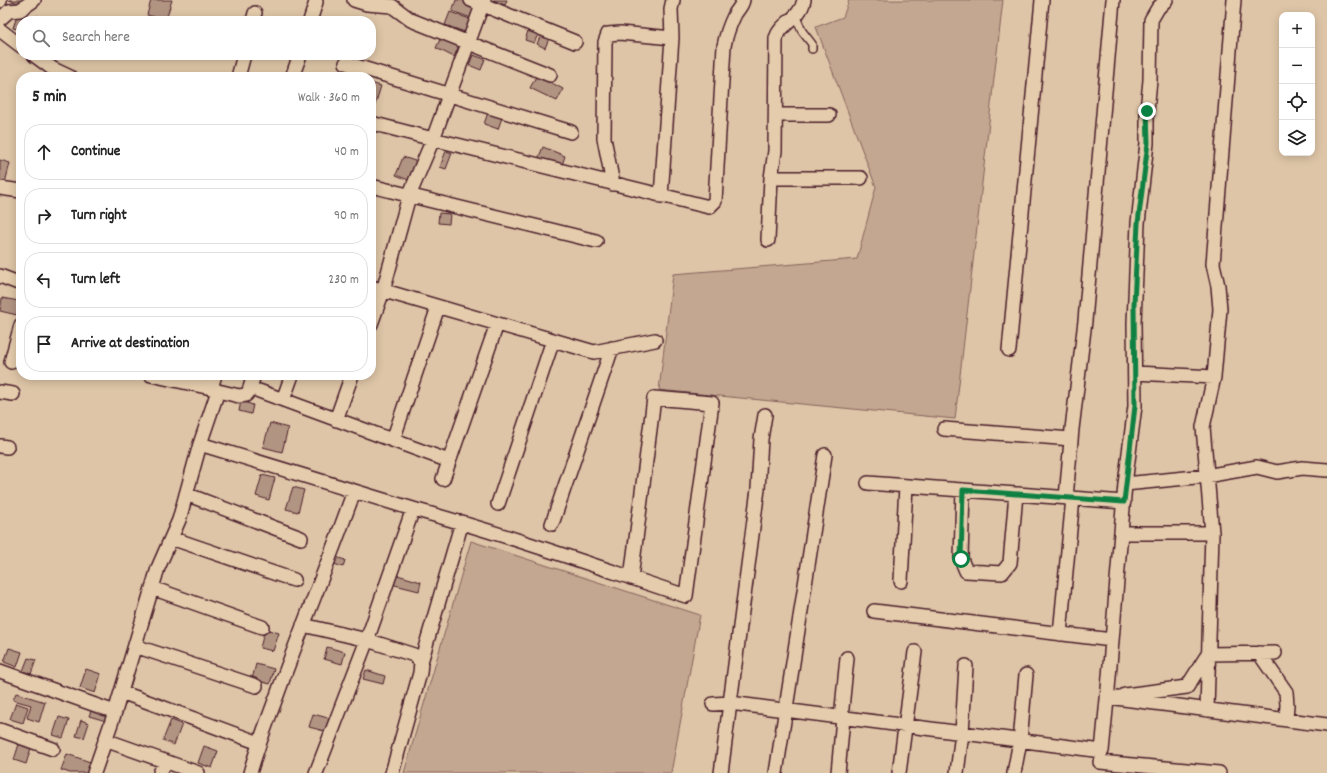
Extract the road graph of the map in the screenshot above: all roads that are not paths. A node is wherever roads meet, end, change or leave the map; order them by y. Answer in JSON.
{"nodes":[{"id":1,"x":34,"y":0,"type":"edge"},
{"id":2,"x":354,"y":0,"type":"edge"},
{"id":3,"x":673,"y":0,"type":"edge"},
{"id":4,"x":743,"y":0,"type":"edge"},
{"id":5,"x":804,"y":0,"type":"edge"},
{"id":6,"x":1042,"y":0,"type":"edge"},
{"id":7,"x":1113,"y":0,"type":"edge"},
{"id":8,"x":1166,"y":0,"type":"edge"},
{"id":9,"x":1234,"y":0,"type":"edge"},
{"id":10,"x":316,"y":2,"type":"dead end"},
{"id":11,"x":479,"y":2,"type":"edge"},
{"id":12,"x":393,"y":3,"type":"edge"},
{"id":13,"x":312,"y":16,"type":"edge"},
{"id":14,"x":796,"y":17,"type":"junction"},
{"id":15,"x":0,"y":19,"type":"edge"},
{"id":16,"x":0,"y":30,"type":"edge"},
{"id":17,"x":672,"y":38,"type":"junction"},
{"id":18,"x":16,"y":42,"type":"edge"},
{"id":19,"x":574,"y":42,"type":"dead end"},
{"id":20,"x":469,"y":43,"type":"junction"},
{"id":21,"x":812,"y":49,"type":"dead end"},
{"id":22,"x":41,"y":60,"type":"edge"},
{"id":23,"x":243,"y":60,"type":"edge"},
{"id":24,"x":298,"y":60,"type":"edge"},
{"id":25,"x":346,"y":63,"type":"dead end"},
{"id":26,"x":59,"y":72,"type":"edge"},
{"id":27,"x":239,"y":72,"type":"edge"},
{"id":28,"x":294,"y":72,"type":"edge"},
{"id":29,"x":375,"y":72,"type":"edge"},
{"id":30,"x":376,"y":72,"type":"edge"},
{"id":31,"x":550,"y":75,"type":"dead end"},
{"id":32,"x":450,"y":95,"type":"junction"},
{"id":33,"x":776,"y":115,"type":"junction"},
{"id":34,"x":829,"y":115,"type":"dead end"},
{"id":35,"x":376,"y":124,"type":"edge"},
{"id":36,"x":571,"y":132,"type":"dead end"},
{"id":37,"x":433,"y":139,"type":"junction"},
{"id":38,"x":771,"y":178,"type":"junction"},
{"id":39,"x":861,"y":178,"type":"dead end"},
{"id":40,"x":613,"y":184,"type":"junction"},
{"id":41,"x":376,"y":187,"type":"edge"},
{"id":42,"x":0,"y":188,"type":"edge"},
{"id":43,"x":16,"y":191,"type":"edge"},
{"id":44,"x":410,"y":196,"type":"junction"},
{"id":45,"x":661,"y":196,"type":"junction"},
{"id":46,"x":768,"y":240,"type":"dead end"},
{"id":47,"x":596,"y":241,"type":"dead end"},
{"id":48,"x":0,"y":276,"type":"edge"},
{"id":49,"x":16,"y":282,"type":"edge"},
{"id":50,"x":377,"y":289,"type":"edge"},
{"id":51,"x":438,"y":307,"type":"junction"},
{"id":52,"x":497,"y":324,"type":"junction"},
{"id":53,"x":553,"y":340,"type":"junction"},
{"id":54,"x":656,"y":340,"type":"dead end"},
{"id":55,"x":612,"y":348,"type":"junction"},
{"id":56,"x":1009,"y":350,"type":"dead end"},
{"id":57,"x":16,"y":352,"type":"edge"},
{"id":58,"x":11,"y":362,"type":"dead end"},
{"id":59,"x":1135,"y":373,"type":"junction"},
{"id":60,"x":1214,"y":377,"type":"junction"},
{"id":61,"x":187,"y":380,"type":"edge"},
{"id":62,"x":252,"y":380,"type":"edge"},
{"id":63,"x":290,"y":380,"type":"edge"},
{"id":64,"x":350,"y":380,"type":"edge"},
{"id":65,"x":215,"y":384,"type":"edge"},
{"id":66,"x":259,"y":391,"type":"dead end"},
{"id":67,"x":283,"y":400,"type":"junction"},
{"id":68,"x":765,"y":415,"type":"dead end"},
{"id":69,"x":336,"y":420,"type":"junction"},
{"id":70,"x":944,"y":429,"type":"dead end"},
{"id":71,"x":1071,"y":439,"type":"junction"},
{"id":72,"x":392,"y":440,"type":"junction"},
{"id":73,"x":200,"y":444,"type":"junction"},
{"id":74,"x":825,"y":455,"type":"dead end"},
{"id":75,"x":449,"y":461,"type":"junction"},
{"id":76,"x":1327,"y":470,"type":"edge"},
{"id":77,"x":1206,"y":476,"type":"junction"},
{"id":78,"x":443,"y":479,"type":"dead end"},
{"id":79,"x":868,"y":483,"type":"dead end"},
{"id":80,"x":1126,"y":484,"type":"junction"},
{"id":81,"x":906,"y":486,"type":"junction"},
{"id":82,"x":963,"y":490,"type":"junction"},
{"id":83,"x":354,"y":491,"type":"junction"},
{"id":84,"x":186,"y":494,"type":"junction"},
{"id":85,"x":1016,"y":494,"type":"junction"},
{"id":86,"x":1070,"y":498,"type":"junction"},
{"id":87,"x":1124,"y":502,"type":"junction"},
{"id":88,"x":498,"y":504,"type":"dead end"},
{"id":89,"x":413,"y":509,"type":"junction"},
{"id":90,"x":462,"y":522,"type":"junction"},
{"id":91,"x":552,"y":524,"type":"dead end"},
{"id":92,"x":1121,"y":533,"type":"junction"},
{"id":93,"x":1212,"y":533,"type":"junction"},
{"id":94,"x":171,"y":538,"type":"junction"},
{"id":95,"x":301,"y":538,"type":"dead end"},
{"id":96,"x":631,"y":578,"type":"junction"},
{"id":97,"x":294,"y":580,"type":"dead end"},
{"id":98,"x":902,"y":581,"type":"dead end"},
{"id":99,"x":152,"y":588,"type":"junction"},
{"id":100,"x":874,"y":612,"type":"dead end"},
{"id":101,"x":303,"y":624,"type":"junction"},
{"id":102,"x":262,"y":627,"type":"dead end"},
{"id":103,"x":1060,"y":634,"type":"junction"},
{"id":104,"x":367,"y":640,"type":"junction"},
{"id":105,"x":1112,"y":640,"type":"junction"},
{"id":106,"x":135,"y":646,"type":"junction"},
{"id":107,"x":915,"y":652,"type":"dead end"},
{"id":108,"x":1259,"y":653,"type":"junction"},
{"id":109,"x":1275,"y":653,"type":"dead end"},
{"id":110,"x":1208,"y":654,"type":"junction"},
{"id":111,"x":847,"y":658,"type":"dead end"},
{"id":112,"x":421,"y":662,"type":"junction"},
{"id":113,"x":966,"y":666,"type":"dead end"},
{"id":114,"x":0,"y":671,"type":"edge"},
{"id":115,"x":1026,"y":675,"type":"dead end"},
{"id":116,"x":256,"y":686,"type":"dead end"},
{"id":117,"x":121,"y":692,"type":"junction"},
{"id":118,"x":1108,"y":697,"type":"junction"},
{"id":119,"x":730,"y":703,"type":"junction"},
{"id":120,"x":713,"y":704,"type":"dead end"},
{"id":121,"x":1207,"y":710,"type":"junction"},
{"id":122,"x":786,"y":711,"type":"junction"},
{"id":123,"x":115,"y":712,"type":"junction"},
{"id":124,"x":842,"y":718,"type":"junction"},
{"id":125,"x":1286,"y":720,"type":"junction"},
{"id":126,"x":906,"y":726,"type":"junction"},
{"id":127,"x":1327,"y":726,"type":"edge"},
{"id":128,"x":0,"y":730,"type":"edge"},
{"id":129,"x":962,"y":733,"type":"junction"},
{"id":130,"x":104,"y":740,"type":"junction"},
{"id":131,"x":1020,"y":741,"type":"junction"},
{"id":132,"x":259,"y":743,"type":"junction"},
{"id":133,"x":53,"y":749,"type":"dead end"},
{"id":134,"x":1100,"y":762,"type":"edge"},
{"id":135,"x":163,"y":767,"type":"edge"},
{"id":136,"x":94,"y":773,"type":"edge"},
{"id":137,"x":198,"y":773,"type":"edge"},
{"id":138,"x":250,"y":773,"type":"edge"},
{"id":139,"x":316,"y":773,"type":"edge"},
{"id":140,"x":392,"y":773,"type":"edge"},
{"id":141,"x":721,"y":773,"type":"edge"},
{"id":142,"x":776,"y":773,"type":"edge"},
{"id":143,"x":838,"y":773,"type":"edge"},
{"id":144,"x":899,"y":773,"type":"edge"},
{"id":145,"x":957,"y":773,"type":"edge"},
{"id":146,"x":1014,"y":773,"type":"edge"},
{"id":147,"x":1219,"y":773,"type":"edge"}],
"edges":[{"from":1,"to":15,"type":"street"},
{"from":2,"to":12,"type":"street"},
{"from":3,"to":17,"type":"street"},
{"from":4,"to":45,"type":"street"},
{"from":5,"to":14,"type":"street"},
{"from":6,"to":56,"type":"street"},
{"from":7,"to":71,"type":"street"},
{"from":8,"to":59,"type":"street"},
{"from":9,"to":60,"type":"street"},
{"from":10,"to":13,"type":"street"},
{"from":11,"to":19,"type":"street"},
{"from":11,"to":20,"type":"street"},
{"from":12,"to":20,"type":"street"},
{"from":14,"to":21,"type":"lane"},
{"from":14,"to":33,"type":"street"},
{"from":16,"to":18,"type":"street"},
{"from":17,"to":40,"type":"street"},
{"from":17,"to":45,"type":"street"},
{"from":20,"to":31,"type":"street"},
{"from":20,"to":32,"type":"street"},
{"from":22,"to":26,"type":"street"},
{"from":23,"to":27,"type":"street"},
{"from":24,"to":28,"type":"street"},
{"from":25,"to":29,"type":"street"},
{"from":30,"to":32,"type":"street"},
{"from":32,"to":36,"type":"street"},
{"from":32,"to":37,"type":"street"},
{"from":33,"to":34,"type":"street"},
{"from":33,"to":38,"type":"street"},
{"from":35,"to":37,"type":"street"},
{"from":37,"to":40,"type":"street"},
{"from":37,"to":44,"type":"street"},
{"from":38,"to":39,"type":"street"},
{"from":38,"to":46,"type":"street"},
{"from":40,"to":45,"type":"street"},
{"from":41,"to":44,"type":"street"},
{"from":42,"to":43,"type":"street"},
{"from":44,"to":47,"type":"street"},
{"from":44,"to":50,"type":"street"},
{"from":48,"to":49,"type":"street"},
{"from":50,"to":51,"type":"street"},
{"from":51,"to":52,"type":"street"},
{"from":51,"to":72,"type":"street"},
{"from":52,"to":53,"type":"street"},
{"from":52,"to":75,"type":"street"},
{"from":53,"to":55,"type":"street"},
{"from":53,"to":88,"type":"street"},
{"from":54,"to":55,"type":"street"},
{"from":55,"to":91,"type":"street"},
{"from":57,"to":58,"type":"street"},
{"from":59,"to":60,"type":"street"},
{"from":59,"to":80,"type":"street"},
{"from":60,"to":77,"type":"street"},
{"from":61,"to":65,"type":"street"},
{"from":62,"to":65,"type":"street"},
{"from":63,"to":67,"type":"street"},
{"from":64,"to":69,"type":"street"},
{"from":65,"to":73,"type":"street"},
{"from":66,"to":67,"type":"street"},
{"from":67,"to":69,"type":"street"},
{"from":68,"to":119,"type":"street"},
{"from":69,"to":72,"type":"street"},
{"from":70,"to":71,"type":"street"},
{"from":71,"to":86,"type":"street"},
{"from":72,"to":75,"type":"street"},
{"from":73,"to":83,"type":"street"},
{"from":73,"to":84,"type":"street"},
{"from":74,"to":122,"type":"street"},
{"from":75,"to":78,"type":"street"},
{"from":76,"to":77,"type":"street"},
{"from":77,"to":80,"type":"street"},
{"from":77,"to":93,"type":"street"},
{"from":79,"to":81,"type":"street"},
{"from":80,"to":87,"type":"street"},
{"from":81,"to":82,"type":"street"},
{"from":81,"to":98,"type":"street"},
{"from":82,"to":85,"type":"street"},
{"from":82,"to":85,"type":"street"},
{"from":83,"to":89,"type":"street"},
{"from":83,"to":101,"type":"street"},
{"from":84,"to":94,"type":"street"},
{"from":84,"to":95,"type":"street"},
{"from":85,"to":86,"type":"street"},
{"from":86,"to":87,"type":"street"},
{"from":86,"to":103,"type":"street"},
{"from":87,"to":92,"type":"street"},
{"from":89,"to":90,"type":"street"},
{"from":89,"to":104,"type":"street"},
{"from":90,"to":96,"type":"street"},
{"from":90,"to":112,"type":"street"},
{"from":92,"to":93,"type":"street"},
{"from":92,"to":105,"type":"street"},
{"from":93,"to":110,"type":"street"},
{"from":94,"to":97,"type":"street"},
{"from":94,"to":99,"type":"street"},
{"from":96,"to":96,"type":"street"},
{"from":99,"to":102,"type":"street"},
{"from":99,"to":106,"type":"street"},
{"from":100,"to":103,"type":"street"},
{"from":101,"to":104,"type":"street"},
{"from":101,"to":132,"type":"street"},
{"from":103,"to":105,"type":"street"},
{"from":104,"to":112,"type":"street"},
{"from":104,"to":139,"type":"street"},
{"from":105,"to":118,"type":"street"},
{"from":106,"to":116,"type":"street"},
{"from":106,"to":117,"type":"street"},
{"from":107,"to":126,"type":"street"},
{"from":108,"to":109,"type":"street"},
{"from":108,"to":110,"type":"street"},
{"from":108,"to":125,"type":"street"},
{"from":110,"to":118,"type":"street"},
{"from":110,"to":121,"type":"street"},
{"from":111,"to":124,"type":"street"},
{"from":112,"to":140,"type":"street"},
{"from":113,"to":129,"type":"street"},
{"from":114,"to":123,"type":"street"},
{"from":115,"to":131,"type":"street"},
{"from":117,"to":123,"type":"street"},
{"from":117,"to":132,"type":"street"},
{"from":118,"to":121,"type":"street"},
{"from":118,"to":134,"type":"street"},
{"from":119,"to":120,"type":"street"},
{"from":119,"to":122,"type":"street"},
{"from":119,"to":141,"type":"street"},
{"from":121,"to":125,"type":"street"},
{"from":122,"to":124,"type":"street"},
{"from":122,"to":142,"type":"street"},
{"from":123,"to":130,"type":"street"},
{"from":124,"to":126,"type":"street"},
{"from":124,"to":143,"type":"street"},
{"from":125,"to":127,"type":"street"},
{"from":126,"to":129,"type":"street"},
{"from":126,"to":144,"type":"street"},
{"from":128,"to":133,"type":"street"},
{"from":129,"to":131,"type":"street"},
{"from":129,"to":145,"type":"street"},
{"from":130,"to":135,"type":"street"},
{"from":130,"to":136,"type":"street"},
{"from":131,"to":134,"type":"street"},
{"from":131,"to":146,"type":"street"},
{"from":132,"to":138,"type":"street"},
{"from":134,"to":147,"type":"street"},
{"from":135,"to":137,"type":"street"}]}
